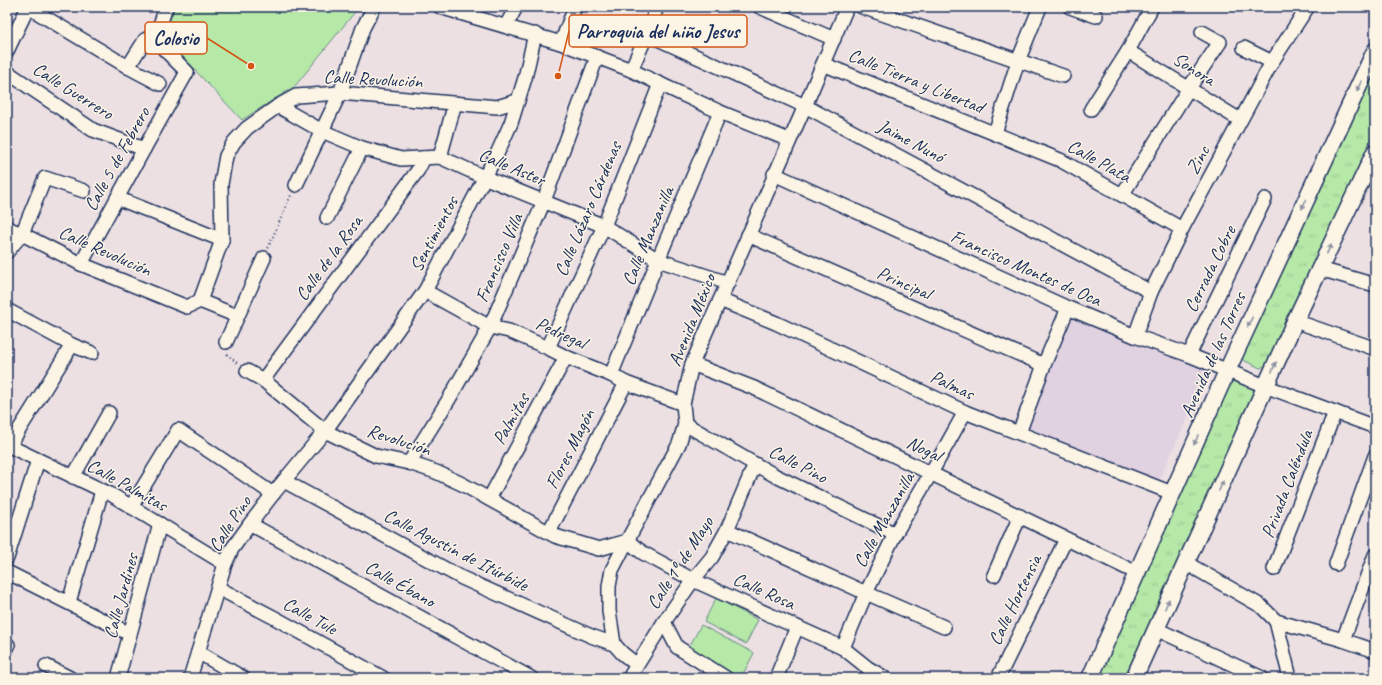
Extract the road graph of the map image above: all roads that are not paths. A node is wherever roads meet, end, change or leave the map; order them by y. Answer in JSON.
{"nodes":[{"id":1,"x":28,"y":7,"type":"edge"},
{"id":2,"x":166,"y":7,"type":"edge"},
{"id":3,"x":374,"y":7,"type":"edge"},
{"id":4,"x":516,"y":7,"type":"edge"},
{"id":5,"x":575,"y":7,"type":"edge"},
{"id":6,"x":657,"y":7,"type":"edge"},
{"id":7,"x":760,"y":7,"type":"edge"},
{"id":8,"x":847,"y":7,"type":"edge"},
{"id":9,"x":862,"y":7,"type":"edge"},
{"id":10,"x":1040,"y":7,"type":"edge"},
{"id":11,"x":1070,"y":7,"type":"edge"},
{"id":12,"x":1152,"y":7,"type":"edge"},
{"id":13,"x":1306,"y":7,"type":"edge"},
{"id":14,"x":446,"y":8,"type":"edge"},
{"id":15,"x":1096,"y":16,"type":"dead end"},
{"id":16,"x":506,"y":26,"type":"junction"},
{"id":17,"x":1202,"y":32,"type":"dead end"},
{"id":18,"x":157,"y":34,"type":"junction"},
{"id":19,"x":535,"y":34,"type":"junction"},
{"id":20,"x":647,"y":34,"type":"junction"},
{"id":21,"x":834,"y":39,"type":"junction"},
{"id":22,"x":561,"y":43,"type":"junction"},
{"id":23,"x":1244,"y":48,"type":"dead end"},
{"id":24,"x":7,"y":51,"type":"edge"},
{"id":25,"x":1128,"y":51,"type":"junction"},
{"id":26,"x":1375,"y":51,"type":"edge"},
{"id":27,"x":597,"y":57,"type":"junction"},
{"id":28,"x":1018,"y":61,"type":"junction"},
{"id":29,"x":1272,"y":62,"type":"junction"},
{"id":30,"x":822,"y":64,"type":"junction"},
{"id":31,"x":128,"y":67,"type":"junction"},
{"id":32,"x":631,"y":70,"type":"junction"},
{"id":33,"x":7,"y":72,"type":"edge"},
{"id":34,"x":1063,"y":76,"type":"dead end"},
{"id":35,"x":160,"y":84,"type":"dead end"},
{"id":36,"x":660,"y":84,"type":"junction"},
{"id":37,"x":1189,"y":88,"type":"junction"},
{"id":38,"x":340,"y":93,"type":"junction"},
{"id":39,"x":517,"y":101,"type":"junction"},
{"id":40,"x":455,"y":103,"type":"junction"},
{"id":41,"x":278,"y":106,"type":"junction"},
{"id":42,"x":805,"y":106,"type":"junction"},
{"id":43,"x":1091,"y":109,"type":"dead end"},
{"id":44,"x":720,"y":112,"type":"junction"},
{"id":45,"x":1240,"y":120,"type":"junction"},
{"id":46,"x":322,"y":131,"type":"junction"},
{"id":47,"x":995,"y":133,"type":"junction"},
{"id":48,"x":790,"y":140,"type":"junction"},
{"id":49,"x":362,"y":148,"type":"junction"},
{"id":50,"x":144,"y":149,"type":"junction"},
{"id":51,"x":1375,"y":152,"type":"edge"},
{"id":52,"x":440,"y":157,"type":"junction"},
{"id":53,"x":424,"y":158,"type":"junction"},
{"id":54,"x":774,"y":174,"type":"junction"},
{"id":55,"x":486,"y":178,"type":"junction"},
{"id":56,"x":296,"y":185,"type":"road end"},
{"id":57,"x":84,"y":191,"type":"dead end"},
{"id":58,"x":1122,"y":195,"type":"junction"},
{"id":59,"x":117,"y":198,"type":"junction"},
{"id":60,"x":1265,"y":199,"type":"dead end"},
{"id":61,"x":544,"y":201,"type":"junction"},
{"id":62,"x":327,"y":218,"type":"dead end"},
{"id":63,"x":604,"y":226,"type":"junction"},
{"id":64,"x":7,"y":228,"type":"edge"},
{"id":65,"x":1182,"y":230,"type":"junction"},
{"id":66,"x":22,"y":234,"type":"junction"},
{"id":67,"x":748,"y":235,"type":"junction"},
{"id":68,"x":222,"y":240,"type":"junction"},
{"id":69,"x":7,"y":252,"type":"edge"},
{"id":70,"x":264,"y":258,"type":"road end"},
{"id":71,"x":658,"y":260,"type":"junction"},
{"id":72,"x":81,"y":264,"type":"junction"},
{"id":73,"x":1320,"y":269,"type":"junction"},
{"id":74,"x":728,"y":283,"type":"junction"},
{"id":75,"x":1375,"y":285,"type":"edge"},
{"id":76,"x":425,"y":291,"type":"junction"},
{"id":77,"x":1151,"y":292,"type":"junction"},
{"id":78,"x":720,"y":300,"type":"junction"},
{"id":79,"x":200,"y":301,"type":"junction"},
{"id":80,"x":1068,"y":308,"type":"junction"},
{"id":81,"x":9,"y":316,"type":"edge"},
{"id":82,"x":237,"y":316,"type":"junction"},
{"id":83,"x":1295,"y":321,"type":"junction"},
{"id":84,"x":490,"y":327,"type":"junction"},
{"id":85,"x":1135,"y":336,"type":"junction"},
{"id":86,"x":226,"y":342,"type":"road end"},
{"id":87,"x":72,"y":345,"type":"junction"},
{"id":88,"x":548,"y":348,"type":"junction"},
{"id":89,"x":1373,"y":348,"type":"dead end"},
{"id":90,"x":92,"y":353,"type":"dead end"},
{"id":91,"x":1189,"y":355,"type":"junction"},
{"id":92,"x":566,"y":357,"type":"junction"},
{"id":93,"x":692,"y":364,"type":"junction"},
{"id":94,"x":1044,"y":365,"type":"junction"},
{"id":95,"x":247,"y":370,"type":"road end"},
{"id":96,"x":1227,"y":371,"type":"junction"},
{"id":97,"x":611,"y":375,"type":"junction"},
{"id":98,"x":263,"y":380,"type":"junction"},
{"id":99,"x":626,"y":383,"type":"junction"},
{"id":100,"x":1265,"y":386,"type":"junction"},
{"id":101,"x":683,"y":404,"type":"junction"},
{"id":102,"x":965,"y":412,"type":"junction"},
{"id":103,"x":1335,"y":412,"type":"junction"},
{"id":104,"x":109,"y":413,"type":"dead end"},
{"id":105,"x":686,"y":424,"type":"junction"},
{"id":106,"x":1375,"y":427,"type":"edge"},
{"id":107,"x":325,"y":431,"type":"junction"},
{"id":108,"x":1019,"y":434,"type":"junction"},
{"id":109,"x":8,"y":445,"type":"edge"},
{"id":110,"x":1375,"y":456,"type":"edge"},
{"id":111,"x":38,"y":460,"type":"junction"},
{"id":112,"x":409,"y":462,"type":"junction"},
{"id":113,"x":755,"y":464,"type":"junction"},
{"id":114,"x":931,"y":473,"type":"junction"},
{"id":115,"x":73,"y":477,"type":"junction"},
{"id":116,"x":284,"y":481,"type":"junction"},
{"id":117,"x":102,"y":491,"type":"junction"},
{"id":118,"x":1172,"y":493,"type":"junction"},
{"id":119,"x":273,"y":494,"type":"junction"},
{"id":120,"x":488,"y":500,"type":"junction"},
{"id":121,"x":131,"y":507,"type":"junction"},
{"id":122,"x":1020,"y":516,"type":"junction"},
{"id":123,"x":160,"y":524,"type":"junction"},
{"id":124,"x":250,"y":524,"type":"junction"},
{"id":125,"x":727,"y":530,"type":"junction"},
{"id":126,"x":548,"y":532,"type":"junction"},
{"id":127,"x":895,"y":534,"type":"junction"},
{"id":128,"x":1066,"y":539,"type":"junction"},
{"id":129,"x":626,"y":541,"type":"junction"},
{"id":130,"x":1375,"y":555,"type":"edge"},
{"id":131,"x":7,"y":558,"type":"edge"},
{"id":132,"x":1186,"y":563,"type":"junction"},
{"id":133,"x":225,"y":564,"type":"junction"},
{"id":134,"x":1336,"y":564,"type":"dead end"},
{"id":135,"x":1274,"y":569,"type":"dead end"},
{"id":136,"x":7,"y":572,"type":"edge"},
{"id":137,"x":1137,"y":573,"type":"junction"},
{"id":138,"x":994,"y":575,"type":"dead end"},
{"id":139,"x":693,"y":580,"type":"junction"},
{"id":140,"x":218,"y":588,"type":"junction"},
{"id":141,"x":866,"y":593,"type":"junction"},
{"id":142,"x":69,"y":602,"type":"junction"},
{"id":143,"x":1276,"y":620,"type":"junction"},
{"id":144,"x":664,"y":622,"type":"junction"},
{"id":145,"x":797,"y":627,"type":"junction"},
{"id":146,"x":944,"y":627,"type":"dead end"},
{"id":147,"x":1156,"y":629,"type":"junction"},
{"id":148,"x":130,"y":634,"type":"junction"},
{"id":149,"x":1342,"y":640,"type":"junction"},
{"id":150,"x":614,"y":644,"type":"junction"},
{"id":151,"x":843,"y":648,"type":"junction"},
{"id":152,"x":1375,"y":651,"type":"edge"},
{"id":153,"x":198,"y":652,"type":"junction"},
{"id":154,"x":637,"y":665,"type":"junction"},
{"id":155,"x":46,"y":666,"type":"dead end"},
{"id":156,"x":379,"y":677,"type":"edge"},
{"id":157,"x":70,"y":678,"type":"edge"},
{"id":158,"x":118,"y":678,"type":"edge"},
{"id":159,"x":190,"y":678,"type":"edge"},
{"id":160,"x":243,"y":678,"type":"edge"},
{"id":161,"x":531,"y":678,"type":"edge"},
{"id":162,"x":629,"y":678,"type":"edge"},
{"id":163,"x":726,"y":678,"type":"edge"},
{"id":164,"x":776,"y":678,"type":"edge"},
{"id":165,"x":885,"y":678,"type":"edge"},
{"id":166,"x":998,"y":678,"type":"edge"},
{"id":167,"x":1090,"y":678,"type":"edge"},
{"id":168,"x":1134,"y":678,"type":"edge"},
{"id":169,"x":1262,"y":678,"type":"edge"},
{"id":170,"x":1290,"y":678,"type":"edge"}],
"edges":[{"from":1,"to":24,"type":"street"},
{"from":1,"to":31,"type":"street"},
{"from":2,"to":18,"type":"street"},
{"from":3,"to":38,"type":"street"},
{"from":4,"to":16,"type":"street"},
{"from":5,"to":22,"type":"street"},
{"from":6,"to":20,"type":"street"},
{"from":7,"to":21,"type":"street"},
{"from":8,"to":21,"type":"street","name":"Avenida México"},
{"from":9,"to":28,"type":"street"},
{"from":10,"to":28,"type":"street"},
{"from":11,"to":15,"type":"street"},
{"from":12,"to":25,"type":"street"},
{"from":13,"to":29,"type":"street","name":"Zinc"},
{"from":14,"to":16,"type":"street"},
{"from":16,"to":19,"type":"street"},
{"from":17,"to":37,"type":"street"},
{"from":18,"to":31,"type":"street"},
{"from":18,"to":50,"type":"street","name":"Calle 5 de Febrero"},
{"from":19,"to":22,"type":"street"},
{"from":19,"to":39,"type":"street","name":"Sentimientos"},
{"from":20,"to":32,"type":"street"},
{"from":20,"to":42,"type":"street","name":"Jaime Nunó"},
{"from":21,"to":30,"type":"street","name":"Avenida México"},
{"from":22,"to":27,"type":"street"},
{"from":23,"to":29,"type":"street"},
{"from":25,"to":37,"type":"street","name":"Sonora"},
{"from":25,"to":43,"type":"street"},
{"from":26,"to":96,"type":"main road","name":"Avenida de las Torres","one_way":true},
{"from":27,"to":32,"type":"street"},
{"from":27,"to":61,"type":"street","name":"Francisco Villa"},
{"from":28,"to":34,"type":"street"},
{"from":28,"to":47,"type":"street"},
{"from":29,"to":45,"type":"street","name":"Zinc"},
{"from":30,"to":42,"type":"street","name":"Avenida México"},
{"from":30,"to":47,"type":"street","name":"Calle Tierra y Libertad"},
{"from":31,"to":35,"type":"street"},
{"from":32,"to":36,"type":"street"},
{"from":33,"to":50,"type":"street","name":"Calle Guerrero"},
{"from":36,"to":44,"type":"street"},
{"from":36,"to":63,"type":"street","name":"Calle Lázaro Cárdenas"},
{"from":37,"to":45,"type":"street","name":"Sonora"},
{"from":37,"to":58,"type":"street"},
{"from":38,"to":40,"type":"street","name":"Calle Revolución"},
{"from":38,"to":41,"type":"street","name":"Calle Revolución"},
{"from":38,"to":46,"type":"street"},
{"from":39,"to":40,"type":"street","name":"Calle Revolución"},
{"from":39,"to":55,"type":"street","name":"Sentimientos"},
{"from":40,"to":52,"type":"street"},
{"from":41,"to":46,"type":"street","name":"Calle Aster"},
{"from":41,"to":68,"type":"street","name":"Calle Revolución"},
{"from":42,"to":48,"type":"street","name":"Avenida México"},
{"from":42,"to":77,"type":"street","name":"Jaime Nunó"},
{"from":44,"to":48,"type":"street"},
{"from":44,"to":71,"type":"street","name":"Calle Manzanilla"},
{"from":45,"to":65,"type":"street","name":"Zinc"},
{"from":46,"to":49,"type":"street","name":"Calle Aster"},
{"from":46,"to":56,"type":"street"},
{"from":47,"to":58,"type":"street","name":"Calle Plata"},
{"from":48,"to":54,"type":"street","name":"Avenida México"},
{"from":49,"to":53,"type":"street","name":"Calle Aster"},
{"from":49,"to":62,"type":"street"},
{"from":50,"to":59,"type":"street","name":"Calle 5 de Febrero"},
{"from":73,"to":51,"type":"main road","one_way":true},
{"from":52,"to":53,"type":"street","name":"Calle Aster"},
{"from":52,"to":55,"type":"street","name":"Calle Aster"},
{"from":53,"to":98,"type":"street","name":"Calle de la Rosa"},
{"from":54,"to":67,"type":"street","name":"Avenida México"},
{"from":54,"to":80,"type":"street","name":"Francisco Montes de Oca"},
{"from":55,"to":61,"type":"street","name":"Calle Aster"},
{"from":55,"to":76,"type":"street","name":"Sentimientos"},
{"from":57,"to":66,"type":"street"},
{"from":58,"to":65,"type":"street","name":"Calle Plata"},
{"from":59,"to":68,"type":"street"},
{"from":59,"to":72,"type":"street","name":"Calle 5 de Febrero"},
{"from":60,"to":91,"type":"street","name":"Cerrada Cobre"},
{"from":61,"to":63,"type":"street","name":"Calle Aster"},
{"from":61,"to":84,"type":"street","name":"Francisco Villa"},
{"from":63,"to":71,"type":"street","name":"Calle Aster"},
{"from":63,"to":88,"type":"street","name":"Calle Lázaro Cárdenas"},
{"from":64,"to":66,"type":"street","name":"Calle Revolución"},
{"from":65,"to":77,"type":"street","name":"Zinc"},
{"from":66,"to":69,"type":"street"},
{"from":66,"to":72,"type":"street","name":"Calle Revolución"},
{"from":67,"to":74,"type":"street","name":"Avenida México"},
{"from":67,"to":94,"type":"street","name":"Principal"},
{"from":68,"to":79,"type":"street","name":"Calle Revolución"},
{"from":70,"to":82,"type":"street"},
{"from":71,"to":74,"type":"street","name":"Calle Aster"},
{"from":71,"to":97,"type":"street","name":"Calle Manzanilla"},
{"from":72,"to":79,"type":"street","name":"Calle Revolución"},
{"from":73,"to":75,"type":"street"},
{"from":73,"to":83,"type":"main road"},
{"from":74,"to":78,"type":"street","name":"Avenida México"},
{"from":76,"to":84,"type":"street","name":"Pedregal"},
{"from":76,"to":107,"type":"street","name":"Sentimientos"},
{"from":77,"to":85,"type":"street","name":"Zinc"},
{"from":78,"to":93,"type":"street","name":"Avenida México"},
{"from":78,"to":102,"type":"street","name":"Palmas"},
{"from":79,"to":82,"type":"street"},
{"from":80,"to":85,"type":"street","name":"Francisco Montes de Oca"},
{"from":80,"to":94,"type":"street"},
{"from":81,"to":87,"type":"street"},
{"from":82,"to":86,"type":"street"},
{"from":83,"to":89,"type":"street"},
{"from":100,"to":83,"type":"main road","one_way":true},
{"from":84,"to":88,"type":"street","name":"Pedregal"},
{"from":84,"to":112,"type":"street","name":"Francisco Villa"},
{"from":85,"to":91,"type":"street","name":"Francisco Montes de Oca"},
{"from":87,"to":90,"type":"street"},
{"from":87,"to":109,"type":"street"},
{"from":88,"to":92,"type":"street","name":"Pedregal"},
{"from":91,"to":96,"type":"street","name":"Francisco Montes de Oca"},
{"from":92,"to":97,"type":"street","name":"Pedregal"},
{"from":92,"to":120,"type":"street","name":"Palmitas"},
{"from":93,"to":101,"type":"street","name":"Avenida México"},
{"from":93,"to":114,"type":"street","name":"Nogal"},
{"from":94,"to":108,"type":"street"},
{"from":95,"to":98,"type":"street","name":"Revolución"},
{"from":96,"to":100,"type":"street","name":"Francisco Montes de Oca"},
{"from":96,"to":118,"type":"main road","name":"Avenida de las Torres","one_way":true},
{"from":97,"to":99,"type":"street","name":"Pedregal"},
{"from":98,"to":107,"type":"street","name":"Revolución"},
{"from":99,"to":101,"type":"street","name":"Pedregal"},
{"from":99,"to":126,"type":"street","name":"Flores Magón"},
{"from":100,"to":103,"type":"street","name":"Francisco Montes de Oca"},
{"from":132,"to":100,"type":"main road","one_way":true},
{"from":101,"to":105,"type":"street","name":"Avenida México"},
{"from":102,"to":108,"type":"street","name":"Palmas"},
{"from":102,"to":114,"type":"street","name":"Calle Manzanilla"},
{"from":103,"to":106,"type":"street","name":"Francisco Montes de Oca"},
{"from":103,"to":135,"type":"street","name":"Privada Caléndula"},
{"from":104,"to":115,"type":"street"},
{"from":105,"to":113,"type":"street","name":"Calle Pino"},
{"from":105,"to":129,"type":"street"},
{"from":107,"to":112,"type":"street","name":"Revolución"},
{"from":107,"to":116,"type":"street","name":"Calle Pino"},
{"from":108,"to":118,"type":"street","name":"Palmas"},
{"from":109,"to":111,"type":"street","name":"Calle Palmitas"},
{"from":110,"to":134,"type":"street"},
{"from":111,"to":115,"type":"street","name":"Calle Palmitas"},
{"from":111,"to":131,"type":"street"},
{"from":112,"to":120,"type":"street","name":"Revolución"},
{"from":113,"to":125,"type":"street","name":"Calle 1º de Mayo"},
{"from":113,"to":127,"type":"street","name":"Calle Pino"},
{"from":114,"to":122,"type":"street","name":"Nogal"},
{"from":114,"to":127,"type":"street","name":"Calle Manzanilla"},
{"from":115,"to":117,"type":"street","name":"Calle Palmitas"},
{"from":116,"to":119,"type":"street","name":"Calle Pino"},
{"from":116,"to":150,"type":"street","name":"Calle Agustín de Itúrbide"},
{"from":117,"to":121,"type":"street","name":"Calle Palmitas"},
{"from":117,"to":142,"type":"street"},
{"from":118,"to":137,"type":"main road","name":"Avenida de las Torres"},
{"from":119,"to":121,"type":"street"},
{"from":119,"to":124,"type":"street","name":"Calle Pino"},
{"from":120,"to":126,"type":"street","name":"Revolución"},
{"from":121,"to":123,"type":"street","name":"Calle Palmitas"},
{"from":122,"to":128,"type":"street","name":"Nogal"},
{"from":122,"to":138,"type":"street"},
{"from":123,"to":133,"type":"street","name":"Calle Palmitas"},
{"from":123,"to":148,"type":"street","name":"Calle Jardines"},
{"from":124,"to":133,"type":"street","name":"Calle Pino"},
{"from":124,"to":161,"type":"street","name":"Calle Ébano"},
{"from":125,"to":139,"type":"street","name":"Calle 1º de Mayo"},
{"from":125,"to":141,"type":"street"},
{"from":126,"to":129,"type":"street","name":"Revolución"},
{"from":127,"to":141,"type":"street","name":"Calle Manzanilla"},
{"from":128,"to":137,"type":"street","name":"Nogal"},
{"from":128,"to":166,"type":"street","name":"Calle Hortensia"},
{"from":129,"to":139,"type":"street","name":"Calle Rosa"},
{"from":129,"to":150,"type":"street"},
{"from":130,"to":149,"type":"street"},
{"from":132,"to":143,"type":"street"},
{"from":147,"to":132,"type":"main road","one_way":true},
{"from":133,"to":140,"type":"street","name":"Calle Pino"},
{"from":136,"to":142,"type":"street"},
{"from":137,"to":167,"type":"main road","name":"Avenida de las Torres"},
{"from":139,"to":144,"type":"street","name":"Calle 1º de Mayo"},
{"from":139,"to":145,"type":"street","name":"Calle Rosa"},
{"from":140,"to":153,"type":"street","name":"Calle Pino"},
{"from":140,"to":156,"type":"street","name":"Calle Tule"},
{"from":141,"to":146,"type":"street"},
{"from":141,"to":151,"type":"street","name":"Calle Manzanilla"},
{"from":142,"to":148,"type":"street"},
{"from":143,"to":149,"type":"street"},
{"from":143,"to":170,"type":"street"},
{"from":144,"to":154,"type":"street","name":"Calle 1º de Mayo"},
{"from":144,"to":163,"type":"street"},
{"from":145,"to":151,"type":"street","name":"Calle Rosa"},
{"from":145,"to":164,"type":"street"},
{"from":147,"to":168,"type":"main road"},
{"from":147,"to":169,"type":"street"},
{"from":148,"to":158,"type":"street","name":"Calle Jardines"},
{"from":149,"to":152,"type":"street"},
{"from":150,"to":154,"type":"street"},
{"from":151,"to":165,"type":"street","name":"Calle Rosa"},
{"from":153,"to":159,"type":"street","name":"Calle Pino"},
{"from":153,"to":160,"type":"street"},
{"from":154,"to":162,"type":"street","name":"Calle 1º de Mayo"},
{"from":155,"to":157,"type":"street"}]}
